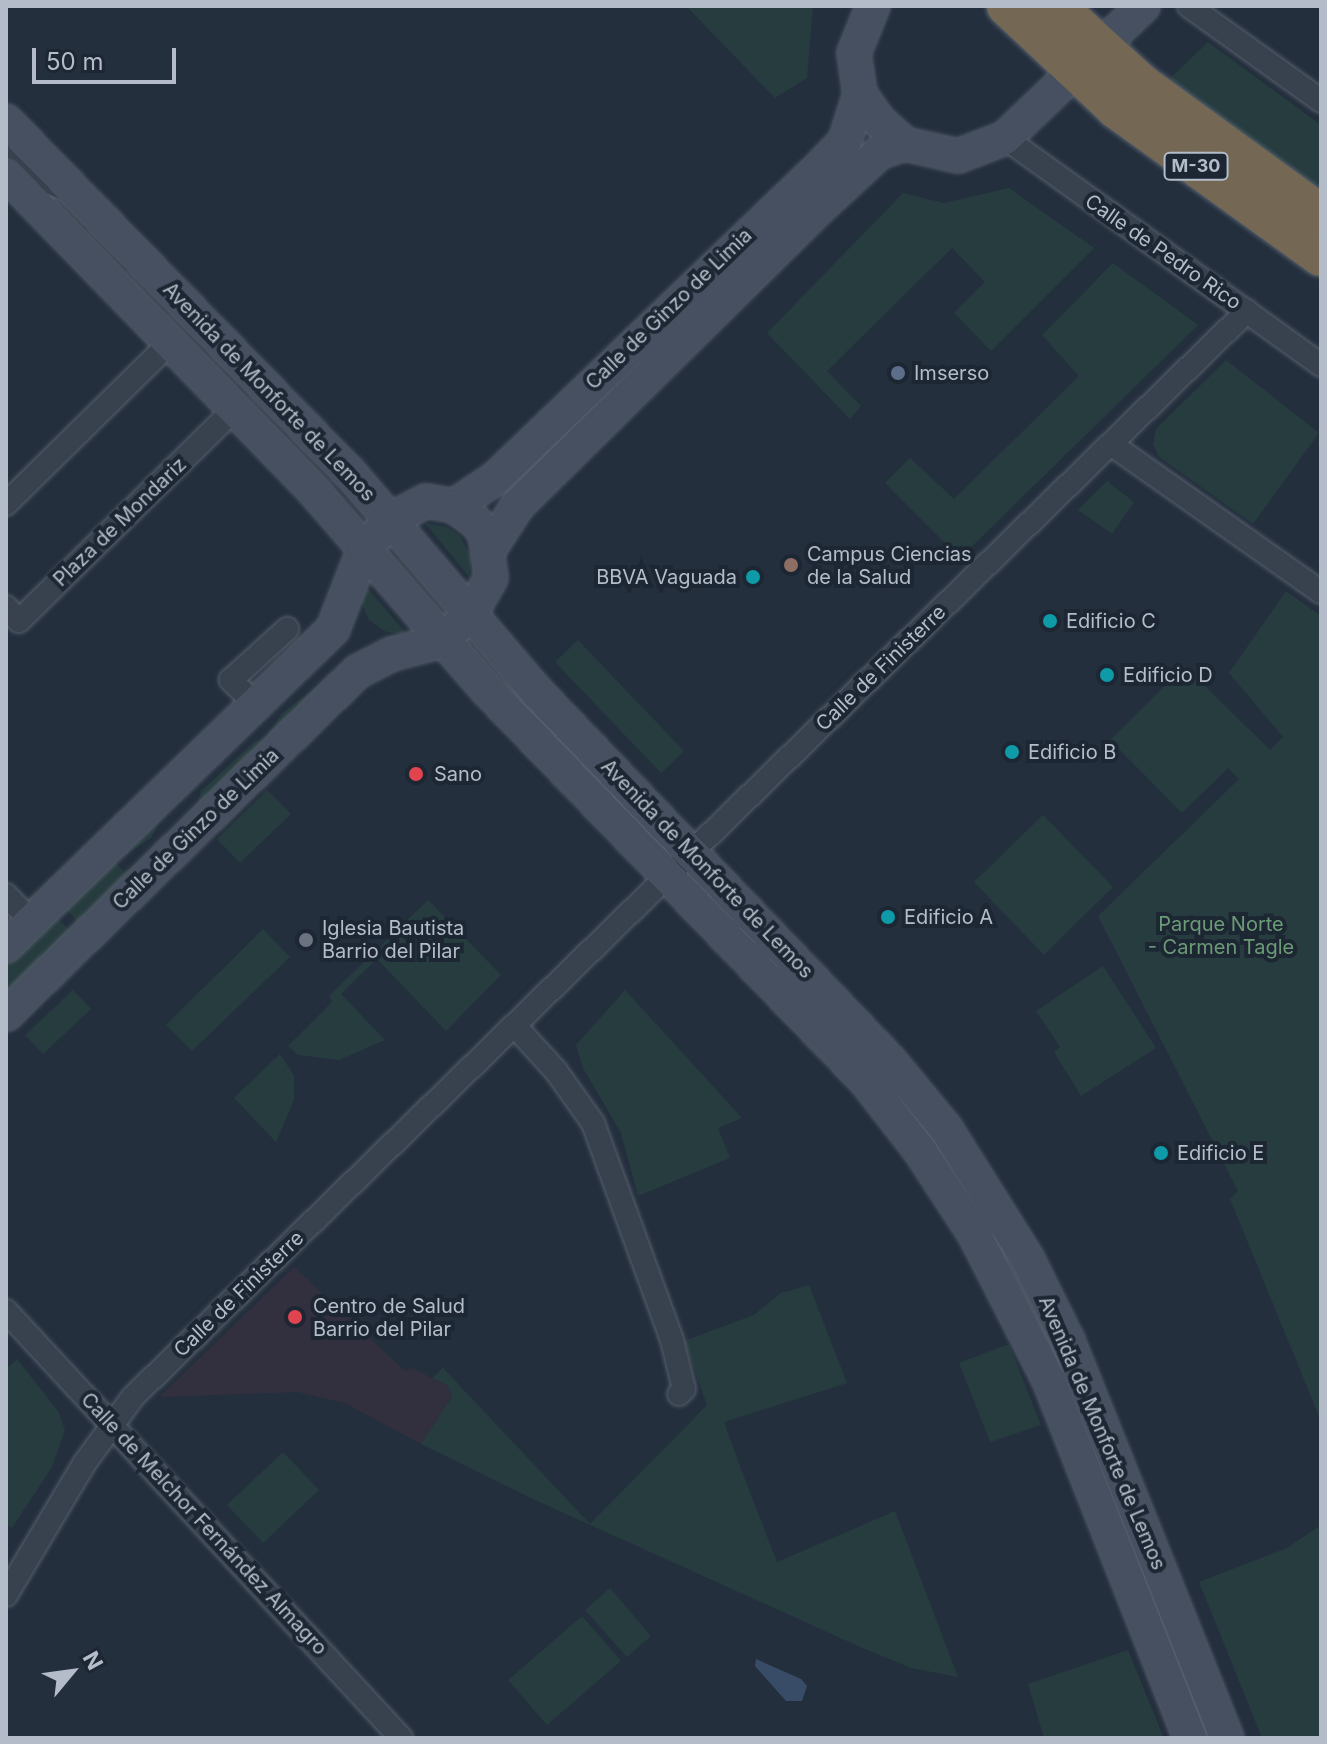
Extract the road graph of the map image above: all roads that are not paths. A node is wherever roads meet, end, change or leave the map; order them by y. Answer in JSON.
{"nodes":[{"id":1,"x":1007,"y":6,"type":"edge"},
{"id":2,"x":1056,"y":6,"type":"edge"},
{"id":3,"x":1143,"y":6,"type":"edge"},
{"id":4,"x":1189,"y":6,"type":"edge"},
{"id":5,"x":870,"y":7,"type":"edge"},
{"id":6,"x":1086,"y":60,"type":"junction"},
{"id":7,"x":860,"y":94,"type":"junction"},
{"id":8,"x":1321,"y":101,"type":"edge"},
{"id":9,"x":6,"y":121,"type":"edge"},
{"id":10,"x":1005,"y":138,"type":"junction"},
{"id":11,"x":905,"y":144,"type":"junction"},
{"id":12,"x":6,"y":146,"type":"edge"},
{"id":13,"x":6,"y":174,"type":"edge"},
{"id":14,"x":77,"y":195,"type":"junction"},
{"id":15,"x":1321,"y":215,"type":"edge"},
{"id":16,"x":1321,"y":256,"type":"edge"},
{"id":17,"x":1247,"y":311,"type":"junction"},
{"id":18,"x":171,"y":342,"type":"junction"},
{"id":19,"x":1321,"y":365,"type":"edge"},
{"id":20,"x":235,"y":409,"type":"junction"},
{"id":21,"x":1111,"y":444,"type":"junction"},
{"id":22,"x":6,"y":504,"type":"edge"},
{"id":23,"x":454,"y":506,"type":"junction"},
{"id":24,"x":392,"y":519,"type":"junction"},
{"id":25,"x":364,"y":549,"type":"junction"},
{"id":26,"x":489,"y":550,"type":"junction"},
{"id":27,"x":1321,"y":592,"type":"edge"},
{"id":28,"x":6,"y":607,"type":"edge"},
{"id":29,"x":345,"y":607,"type":"junction"},
{"id":30,"x":471,"y":613,"type":"junction"},
{"id":31,"x":287,"y":629,"type":"dead end"},
{"id":32,"x":442,"y":641,"type":"junction"},
{"id":33,"x":392,"y":654,"type":"junction"},
{"id":34,"x":254,"y":703,"type":"junction"},
{"id":35,"x":694,"y":853,"type":"junction"},
{"id":36,"x":667,"y":878,"type":"junction"},
{"id":37,"x":6,"y":895,"type":"edge"},
{"id":38,"x":32,"y":922,"type":"junction"},
{"id":39,"x":6,"y":946,"type":"edge"},
{"id":40,"x":6,"y":1014,"type":"edge"},
{"id":41,"x":514,"y":1025,"type":"junction"},
{"id":42,"x":6,"y":1311,"type":"edge"},
{"id":43,"x":679,"y":1394,"type":"dead end"},
{"id":44,"x":114,"y":1425,"type":"junction"},
{"id":45,"x":6,"y":1595,"type":"edge"},
{"id":46,"x":401,"y":1738,"type":"edge"},
{"id":47,"x":1190,"y":1738,"type":"edge"},
{"id":48,"x":1227,"y":1738,"type":"edge"}],
"edges":[{"from":1,"to":6,"type":"highway","number":"M-30"},
{"from":2,"to":6,"type":"highway","number":"M-30"},
{"from":3,"to":6,"type":"street"},
{"from":4,"to":8,"type":"street"},
{"from":5,"to":7,"type":"street"},
{"from":6,"to":10,"type":"street"},
{"from":6,"to":15,"type":"highway","number":"M-30"},
{"from":6,"to":16,"type":"highway","number":"M-30"},
{"from":7,"to":11,"type":"street"},
{"from":7,"to":23,"type":"street","name":"Calle de Ginzo de Limia"},
{"from":9,"to":14,"type":"street","name":"Avenida de Monforte de Lemos"},
{"from":10,"to":11,"type":"street"},
{"from":10,"to":17,"type":"street","name":"Calle de Pedro Rico"},
{"from":11,"to":26,"type":"street","name":"Calle de Ginzo de Limia"},
{"from":12,"to":14,"type":"street"},
{"from":13,"to":18,"type":"street","name":"Avenida de Monforte de Lemos"},
{"from":14,"to":24,"type":"street","name":"Avenida de Monforte de Lemos"},
{"from":17,"to":19,"type":"street","name":"Calle de Pedro Rico"},
{"from":17,"to":21,"type":"street","name":"Calle de Finisterre"},
{"from":18,"to":20,"type":"street","name":"Avenida de Monforte de Lemos"},
{"from":18,"to":22,"type":"street"},
{"from":20,"to":25,"type":"street","name":"Avenida de Monforte de Lemos"},
{"from":20,"to":28,"type":"street","name":"Plaza de Mondariz"},
{"from":21,"to":27,"type":"street"},
{"from":21,"to":35,"type":"street","name":"Calle de Finisterre"},
{"from":23,"to":24,"type":"street"},
{"from":23,"to":26,"type":"street"},
{"from":24,"to":25,"type":"street"},
{"from":24,"to":30,"type":"street","name":"Avenida de Monforte de Lemos"},
{"from":25,"to":29,"type":"street"},
{"from":25,"to":32,"type":"street","name":"Avenida de Monforte de Lemos"},
{"from":26,"to":30,"type":"street","name":"Calle de Ginzo de Limia"},
{"from":29,"to":33,"type":"street"},
{"from":29,"to":34,"type":"street"},
{"from":30,"to":32,"type":"street","name":"Calle de Ginzo de Limia"},
{"from":30,"to":35,"type":"street","name":"Avenida de Monforte de Lemos"},
{"from":31,"to":34,"type":"street"},
{"from":32,"to":33,"type":"street","name":"Calle de Ginzo de Limia"},
{"from":32,"to":36,"type":"street","name":"Avenida de Monforte de Lemos"},
{"from":33,"to":40,"type":"street","name":"Calle de Ginzo de Limia"},
{"from":34,"to":38,"type":"street"},
{"from":35,"to":36,"type":"street","name":"Calle de Finisterre"},
{"from":35,"to":48,"type":"street","name":"Avenida de Monforte de Lemos"},
{"from":36,"to":41,"type":"street","name":"Calle de Finisterre"},
{"from":36,"to":47,"type":"street","name":"Avenida de Monforte de Lemos"},
{"from":37,"to":38,"type":"street"},
{"from":38,"to":39,"type":"street"},
{"from":41,"to":43,"type":"street"},
{"from":41,"to":44,"type":"street","name":"Calle de Finisterre"},
{"from":42,"to":44,"type":"street","name":"Calle de Melchor Fernández Almagro"},
{"from":44,"to":45,"type":"street","name":"Calle de Finisterre"},
{"from":44,"to":46,"type":"street","name":"Calle de Melchor Fernández Almagro"}]}
